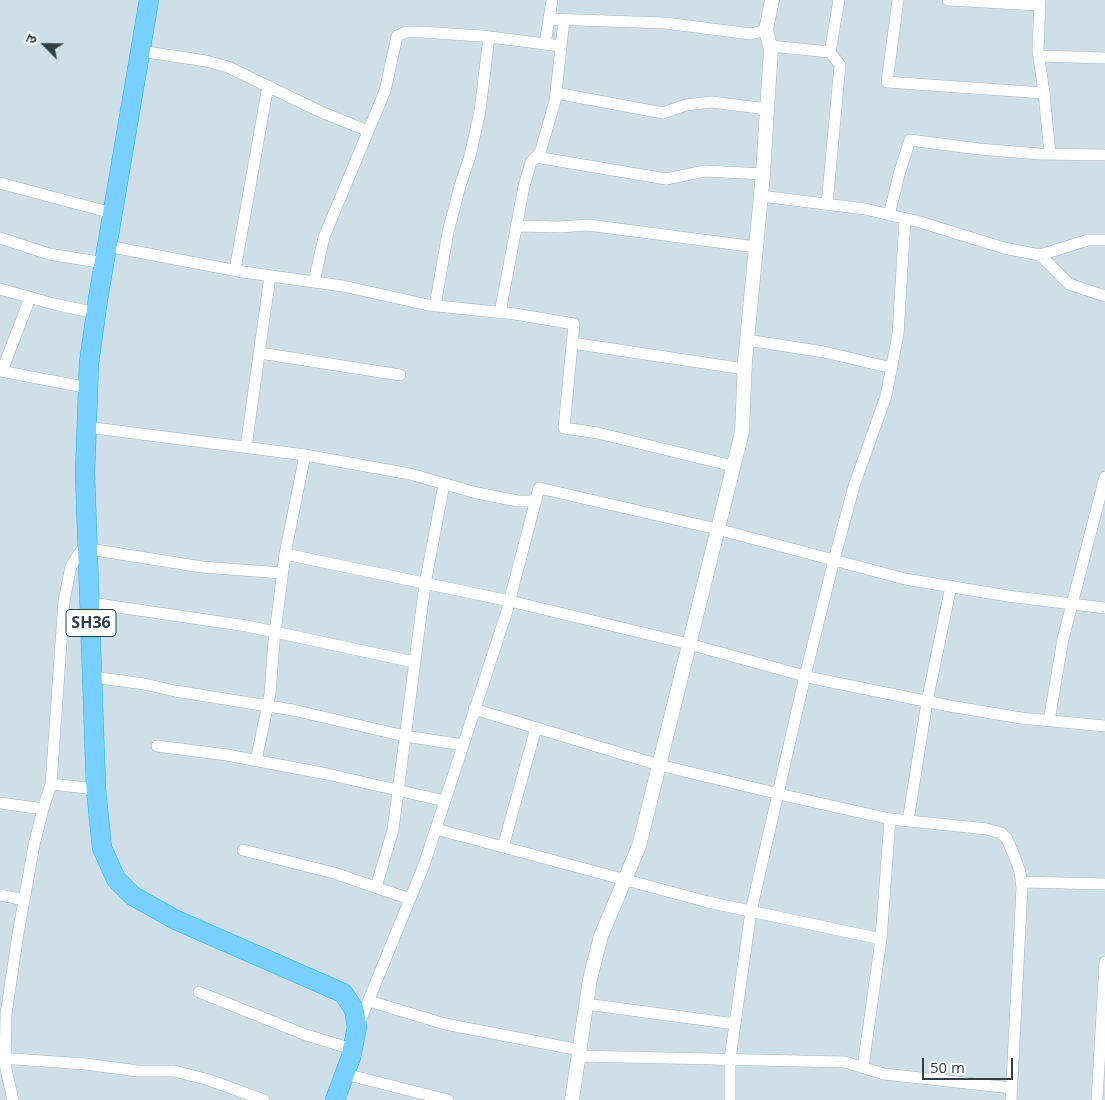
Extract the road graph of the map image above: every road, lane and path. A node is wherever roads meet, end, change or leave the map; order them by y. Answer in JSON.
{"nodes":[{"id":1,"x":149,"y":0,"type":"edge"},
{"id":2,"x":552,"y":0,"type":"edge"},
{"id":3,"x":772,"y":0,"type":"edge"},
{"id":4,"x":839,"y":0,"type":"edge"},
{"id":5,"x":898,"y":0,"type":"edge"},
{"id":6,"x":948,"y":0,"type":"edge"},
{"id":7,"x":1040,"y":3,"type":"edge"},
{"id":8,"x":549,"y":19,"type":"junction"},
{"id":9,"x":564,"y":20,"type":"junction"},
{"id":10,"x":766,"y":30,"type":"junction"},
{"id":11,"x":490,"y":37,"type":"junction"},
{"id":12,"x":545,"y":44,"type":"junction"},
{"id":13,"x":561,"y":46,"type":"junction"},
{"id":14,"x":770,"y":46,"type":"junction"},
{"id":15,"x":140,"y":51,"type":"junction"},
{"id":16,"x":830,"y":52,"type":"junction"},
{"id":17,"x":1039,"y":56,"type":"junction"},
{"id":18,"x":1105,"y":58,"type":"edge"},
{"id":19,"x":268,"y":86,"type":"junction"},
{"id":20,"x":556,"y":93,"type":"junction"},
{"id":21,"x":1044,"y":93,"type":"junction"},
{"id":22,"x":767,"y":109,"type":"junction"},
{"id":23,"x":368,"y":132,"type":"junction"},
{"id":24,"x":1050,"y":154,"type":"junction"},
{"id":25,"x":1105,"y":155,"type":"edge"},
{"id":26,"x":536,"y":157,"type":"junction"},
{"id":27,"x":763,"y":174,"type":"junction"},
{"id":28,"x":0,"y":183,"type":"edge"},
{"id":29,"x":761,"y":196,"type":"junction"},
{"id":30,"x":827,"y":204,"type":"junction"},
{"id":31,"x":112,"y":213,"type":"junction"},
{"id":32,"x":889,"y":215,"type":"junction"},
{"id":33,"x":905,"y":219,"type":"junction"},
{"id":34,"x":516,"y":226,"type":"junction"},
{"id":35,"x":0,"y":238,"type":"edge"},
{"id":36,"x":1105,"y":240,"type":"edge"},
{"id":37,"x":756,"y":247,"type":"junction"},
{"id":38,"x":105,"y":255,"type":"junction"},
{"id":39,"x":1040,"y":255,"type":"junction"},
{"id":40,"x":235,"y":270,"type":"junction"},
{"id":41,"x":270,"y":276,"type":"junction"},
{"id":42,"x":314,"y":282,"type":"junction"},
{"id":43,"x":0,"y":289,"type":"edge"},
{"id":44,"x":1105,"y":296,"type":"edge"},
{"id":45,"x":30,"y":298,"type":"junction"},
{"id":46,"x":435,"y":306,"type":"junction"},
{"id":47,"x":96,"y":313,"type":"junction"},
{"id":48,"x":500,"y":313,"type":"junction"},
{"id":49,"x":747,"y":340,"type":"junction"},
{"id":50,"x":572,"y":343,"type":"junction"},
{"id":51,"x":260,"y":353,"type":"junction"},
{"id":52,"x":892,"y":368,"type":"junction"},
{"id":53,"x":744,"y":369,"type":"junction"},
{"id":54,"x":1,"y":371,"type":"edge"},
{"id":55,"x":400,"y":375,"type":"dead end"},
{"id":56,"x":88,"y":388,"type":"junction"},
{"id":57,"x":87,"y":427,"type":"junction"},
{"id":58,"x":246,"y":447,"type":"junction"},
{"id":59,"x":305,"y":455,"type":"junction"},
{"id":60,"x":733,"y":466,"type":"junction"},
{"id":61,"x":1105,"y":477,"type":"edge"},
{"id":62,"x":444,"y":484,"type":"junction"},
{"id":63,"x":536,"y":501,"type":"junction"},
{"id":64,"x":717,"y":529,"type":"junction"},
{"id":65,"x":88,"y":544,"type":"junction"},
{"id":66,"x":285,"y":554,"type":"junction"},
{"id":67,"x":834,"y":560,"type":"junction"},
{"id":68,"x":282,"y":572,"type":"junction"},
{"id":69,"x":425,"y":584,"type":"junction"},
{"id":70,"x":951,"y":586,"type":"junction"},
{"id":71,"x":510,"y":601,"type":"junction"},
{"id":72,"x":91,"y":603,"type":"junction"},
{"id":73,"x":1072,"y":604,"type":"junction"},
{"id":74,"x":1105,"y":608,"type":"edge"},
{"id":75,"x":275,"y":632,"type":"junction"},
{"id":76,"x":689,"y":644,"type":"junction"},
{"id":77,"x":414,"y":662,"type":"junction"},
{"id":78,"x":805,"y":676,"type":"junction"},
{"id":79,"x":93,"y":677,"type":"junction"},
{"id":80,"x":927,"y":702,"type":"junction"},
{"id":81,"x":267,"y":706,"type":"junction"},
{"id":82,"x":474,"y":709,"type":"junction"},
{"id":83,"x":1048,"y":721,"type":"junction"},
{"id":84,"x":1105,"y":726,"type":"edge"},
{"id":85,"x":536,"y":728,"type":"junction"},
{"id":86,"x":405,"y":736,"type":"junction"},
{"id":87,"x":463,"y":745,"type":"junction"},
{"id":88,"x":157,"y":746,"type":"dead end"},
{"id":89,"x":256,"y":761,"type":"junction"},
{"id":90,"x":659,"y":765,"type":"junction"},
{"id":91,"x":51,"y":784,"type":"junction"},
{"id":92,"x":96,"y":788,"type":"junction"},
{"id":93,"x":399,"y":791,"type":"junction"},
{"id":94,"x":778,"y":794,"type":"junction"},
{"id":95,"x":444,"y":801,"type":"junction"},
{"id":96,"x":0,"y":803,"type":"edge"},
{"id":97,"x":43,"y":809,"type":"junction"},
{"id":98,"x":890,"y":819,"type":"junction"},
{"id":99,"x":908,"y":821,"type":"junction"},
{"id":100,"x":436,"y":829,"type":"junction"},
{"id":101,"x":503,"y":847,"type":"junction"},
{"id":102,"x":243,"y":850,"type":"dead end"},
{"id":103,"x":625,"y":880,"type":"junction"},
{"id":104,"x":1021,"y":882,"type":"junction"},
{"id":105,"x":1105,"y":884,"type":"edge"},
{"id":106,"x":376,"y":888,"type":"junction"},
{"id":107,"x":0,"y":896,"type":"edge"},
{"id":108,"x":410,"y":899,"type":"junction"},
{"id":109,"x":24,"y":900,"type":"junction"},
{"id":110,"x":751,"y":911,"type":"junction"},
{"id":111,"x":881,"y":939,"type":"junction"},
{"id":112,"x":1105,"y":962,"type":"edge"},
{"id":113,"x":5,"y":983,"type":"edge"},
{"id":114,"x":199,"y":992,"type":"dead end"},
{"id":115,"x":369,"y":1001,"type":"junction"},
{"id":116,"x":586,"y":1004,"type":"junction"},
{"id":117,"x":1104,"y":1009,"type":"edge"},
{"id":118,"x":735,"y":1024,"type":"junction"},
{"id":119,"x":357,"y":1027,"type":"junction"},
{"id":120,"x":352,"y":1049,"type":"junction"},
{"id":121,"x":579,"y":1053,"type":"junction"},
{"id":122,"x":3,"y":1059,"type":"edge"},
{"id":123,"x":730,"y":1059,"type":"junction"},
{"id":124,"x":863,"y":1067,"type":"junction"},
{"id":125,"x":345,"y":1074,"type":"junction"},
{"id":126,"x":1012,"y":1088,"type":"junction"},
{"id":127,"x":13,"y":1100,"type":"edge"},
{"id":128,"x":264,"y":1100,"type":"edge"},
{"id":129,"x":335,"y":1100,"type":"edge"},
{"id":130,"x":448,"y":1100,"type":"edge"},
{"id":131,"x":572,"y":1100,"type":"edge"},
{"id":132,"x":730,"y":1100,"type":"edge"},
{"id":133,"x":1011,"y":1100,"type":"edge"},
{"id":134,"x":1097,"y":1100,"type":"edge"}],
"edges":[{"from":1,"to":15,"type":"highway","number":"SH36"},
{"from":2,"to":8,"type":"street"},
{"from":3,"to":10,"type":"street"},
{"from":4,"to":16,"type":"street"},
{"from":5,"to":21,"type":"street"},
{"from":6,"to":7,"type":"street"},
{"from":7,"to":17,"type":"street"},
{"from":8,"to":9,"type":"street"},
{"from":8,"to":12,"type":"street"},
{"from":9,"to":10,"type":"street"},
{"from":9,"to":13,"type":"street"},
{"from":10,"to":14,"type":"street"},
{"from":11,"to":12,"type":"street"},
{"from":11,"to":23,"type":"street"},
{"from":11,"to":46,"type":"street"},
{"from":12,"to":13,"type":"street"},
{"from":13,"to":20,"type":"street"},
{"from":14,"to":16,"type":"street"},
{"from":14,"to":22,"type":"street"},
{"from":15,"to":19,"type":"street"},
{"from":15,"to":31,"type":"highway","number":"SH36"},
{"from":16,"to":30,"type":"street"},
{"from":17,"to":18,"type":"street"},
{"from":17,"to":21,"type":"street"},
{"from":19,"to":23,"type":"street"},
{"from":19,"to":40,"type":"street"},
{"from":20,"to":22,"type":"street"},
{"from":20,"to":26,"type":"street"},
{"from":21,"to":24,"type":"street"},
{"from":22,"to":27,"type":"street"},
{"from":23,"to":42,"type":"street"},
{"from":24,"to":25,"type":"street"},
{"from":24,"to":32,"type":"street"},
{"from":26,"to":27,"type":"street"},
{"from":26,"to":34,"type":"street"},
{"from":27,"to":29,"type":"street"},
{"from":28,"to":31,"type":"street"},
{"from":29,"to":30,"type":"street"},
{"from":29,"to":37,"type":"street"},
{"from":30,"to":32,"type":"street"},
{"from":31,"to":38,"type":"highway","number":"SH36"},
{"from":32,"to":33,"type":"street"},
{"from":33,"to":39,"type":"street"},
{"from":33,"to":52,"type":"street"},
{"from":34,"to":37,"type":"street"},
{"from":34,"to":48,"type":"street"},
{"from":35,"to":38,"type":"street"},
{"from":36,"to":39,"type":"street"},
{"from":37,"to":49,"type":"street"},
{"from":38,"to":40,"type":"street"},
{"from":38,"to":47,"type":"highway","number":"SH36"},
{"from":39,"to":44,"type":"street"},
{"from":40,"to":41,"type":"street"},
{"from":41,"to":42,"type":"street"},
{"from":41,"to":51,"type":"street"},
{"from":42,"to":46,"type":"street"},
{"from":43,"to":45,"type":"street"},
{"from":45,"to":47,"type":"street"},
{"from":45,"to":54,"type":"street"},
{"from":46,"to":48,"type":"street"},
{"from":47,"to":56,"type":"highway","number":"SH36"},
{"from":48,"to":50,"type":"street"},
{"from":49,"to":52,"type":"street"},
{"from":49,"to":53,"type":"street"},
{"from":50,"to":53,"type":"street"},
{"from":50,"to":60,"type":"street"},
{"from":51,"to":55,"type":"street"},
{"from":51,"to":58,"type":"street"},
{"from":52,"to":67,"type":"street"},
{"from":53,"to":60,"type":"street"},
{"from":54,"to":56,"type":"street"},
{"from":56,"to":57,"type":"highway","number":"SH36"},
{"from":57,"to":58,"type":"street"},
{"from":57,"to":65,"type":"highway","number":"SH36"},
{"from":58,"to":59,"type":"street"},
{"from":59,"to":62,"type":"street"},
{"from":59,"to":66,"type":"street"},
{"from":60,"to":64,"type":"street"},
{"from":61,"to":73,"type":"street"},
{"from":62,"to":63,"type":"street"},
{"from":62,"to":69,"type":"street"},
{"from":63,"to":64,"type":"street"},
{"from":63,"to":71,"type":"street"},
{"from":64,"to":67,"type":"street"},
{"from":64,"to":76,"type":"street"},
{"from":65,"to":68,"type":"street"},
{"from":65,"to":72,"type":"highway","number":"SH36"},
{"from":65,"to":91,"type":"street"},
{"from":66,"to":68,"type":"street"},
{"from":66,"to":69,"type":"street"},
{"from":67,"to":70,"type":"street"},
{"from":67,"to":78,"type":"street"},
{"from":68,"to":75,"type":"street"},
{"from":69,"to":71,"type":"street"},
{"from":69,"to":77,"type":"street"},
{"from":70,"to":73,"type":"street"},
{"from":70,"to":80,"type":"street"},
{"from":71,"to":76,"type":"street"},
{"from":71,"to":82,"type":"street"},
{"from":72,"to":75,"type":"street"},
{"from":72,"to":79,"type":"highway","number":"SH36"},
{"from":73,"to":74,"type":"street"},
{"from":73,"to":83,"type":"street"},
{"from":75,"to":77,"type":"street"},
{"from":75,"to":81,"type":"street"},
{"from":76,"to":78,"type":"street"},
{"from":76,"to":90,"type":"street"},
{"from":77,"to":86,"type":"street"},
{"from":78,"to":80,"type":"street"},
{"from":78,"to":94,"type":"street"},
{"from":79,"to":81,"type":"street"},
{"from":79,"to":92,"type":"highway","number":"SH36"},
{"from":80,"to":83,"type":"street"},
{"from":80,"to":99,"type":"street"},
{"from":81,"to":86,"type":"street"},
{"from":81,"to":89,"type":"street"},
{"from":82,"to":85,"type":"street"},
{"from":82,"to":87,"type":"street"},
{"from":83,"to":84,"type":"street"},
{"from":85,"to":90,"type":"street"},
{"from":85,"to":101,"type":"street"},
{"from":86,"to":87,"type":"street"},
{"from":86,"to":93,"type":"street"},
{"from":87,"to":95,"type":"street"},
{"from":88,"to":89,"type":"street"},
{"from":89,"to":93,"type":"street"},
{"from":90,"to":94,"type":"street"},
{"from":90,"to":103,"type":"street"},
{"from":91,"to":92,"type":"street"},
{"from":91,"to":97,"type":"street"},
{"from":92,"to":119,"type":"highway","number":"SH36"},
{"from":93,"to":95,"type":"street"},
{"from":93,"to":106,"type":"street"},
{"from":94,"to":98,"type":"street"},
{"from":94,"to":110,"type":"street"},
{"from":95,"to":100,"type":"street"},
{"from":96,"to":97,"type":"street"},
{"from":97,"to":109,"type":"street"},
{"from":98,"to":99,"type":"street"},
{"from":98,"to":111,"type":"street"},
{"from":99,"to":104,"type":"street"},
{"from":100,"to":101,"type":"street"},
{"from":100,"to":108,"type":"street"},
{"from":101,"to":103,"type":"street"},
{"from":102,"to":106,"type":"street"},
{"from":103,"to":110,"type":"street"},
{"from":103,"to":116,"type":"street"},
{"from":104,"to":105,"type":"street"},
{"from":104,"to":126,"type":"street"},
{"from":106,"to":108,"type":"street"},
{"from":107,"to":109,"type":"street"},
{"from":108,"to":115,"type":"street"},
{"from":109,"to":113,"type":"street"},
{"from":110,"to":111,"type":"street"},
{"from":110,"to":118,"type":"street"},
{"from":111,"to":124,"type":"street"},
{"from":112,"to":117,"type":"street"},
{"from":113,"to":122,"type":"street"},
{"from":114,"to":120,"type":"street"},
{"from":115,"to":119,"type":"street"},
{"from":115,"to":121,"type":"street"},
{"from":116,"to":118,"type":"street"},
{"from":116,"to":121,"type":"street"},
{"from":117,"to":134,"type":"street"},
{"from":118,"to":123,"type":"street"},
{"from":119,"to":120,"type":"highway","number":"SH36"},
{"from":120,"to":125,"type":"highway","number":"SH36"},
{"from":121,"to":123,"type":"street"},
{"from":121,"to":131,"type":"street"},
{"from":122,"to":127,"type":"street"},
{"from":122,"to":128,"type":"street"},
{"from":123,"to":124,"type":"street"},
{"from":123,"to":132,"type":"street"},
{"from":124,"to":126,"type":"street"},
{"from":125,"to":129,"type":"highway","number":"SH36"},
{"from":125,"to":130,"type":"street"},
{"from":126,"to":133,"type":"street"}]}
